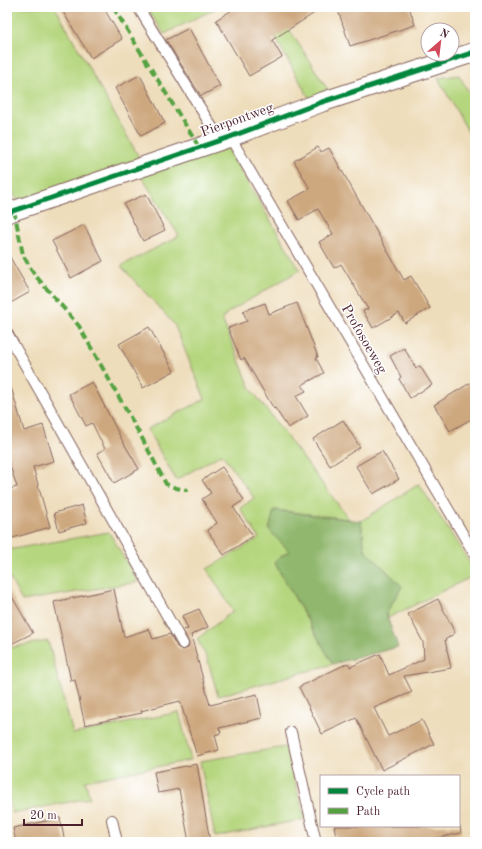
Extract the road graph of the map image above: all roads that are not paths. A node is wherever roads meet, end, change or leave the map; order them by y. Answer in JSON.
{"nodes":[{"id":1,"x":138,"y":7,"type":"edge"},
{"id":2,"x":475,"y":52,"type":"edge"},
{"id":3,"x":225,"y":138,"type":"junction"},
{"id":4,"x":7,"y":213,"type":"edge"},
{"id":5,"x":7,"y":333,"type":"edge"},
{"id":6,"x":475,"y":555,"type":"edge"},
{"id":7,"x":183,"y":644,"type":"dead end"},
{"id":8,"x":291,"y":732,"type":"dead end"},
{"id":9,"x":112,"y":820,"type":"dead end"},
{"id":10,"x":117,"y":842,"type":"edge"},
{"id":11,"x":316,"y":842,"type":"edge"}],
"edges":[{"from":1,"to":3,"type":"lane","name":"Profosoeweg"},
{"from":2,"to":3,"type":"street","name":"Pierpontweg"},
{"from":3,"to":4,"type":"street","name":"Pierpontweg"},
{"from":3,"to":6,"type":"lane","name":"Profosoeweg"},
{"from":5,"to":7,"type":"lane"},
{"from":8,"to":11,"type":"lane"},
{"from":9,"to":10,"type":"lane"}]}
